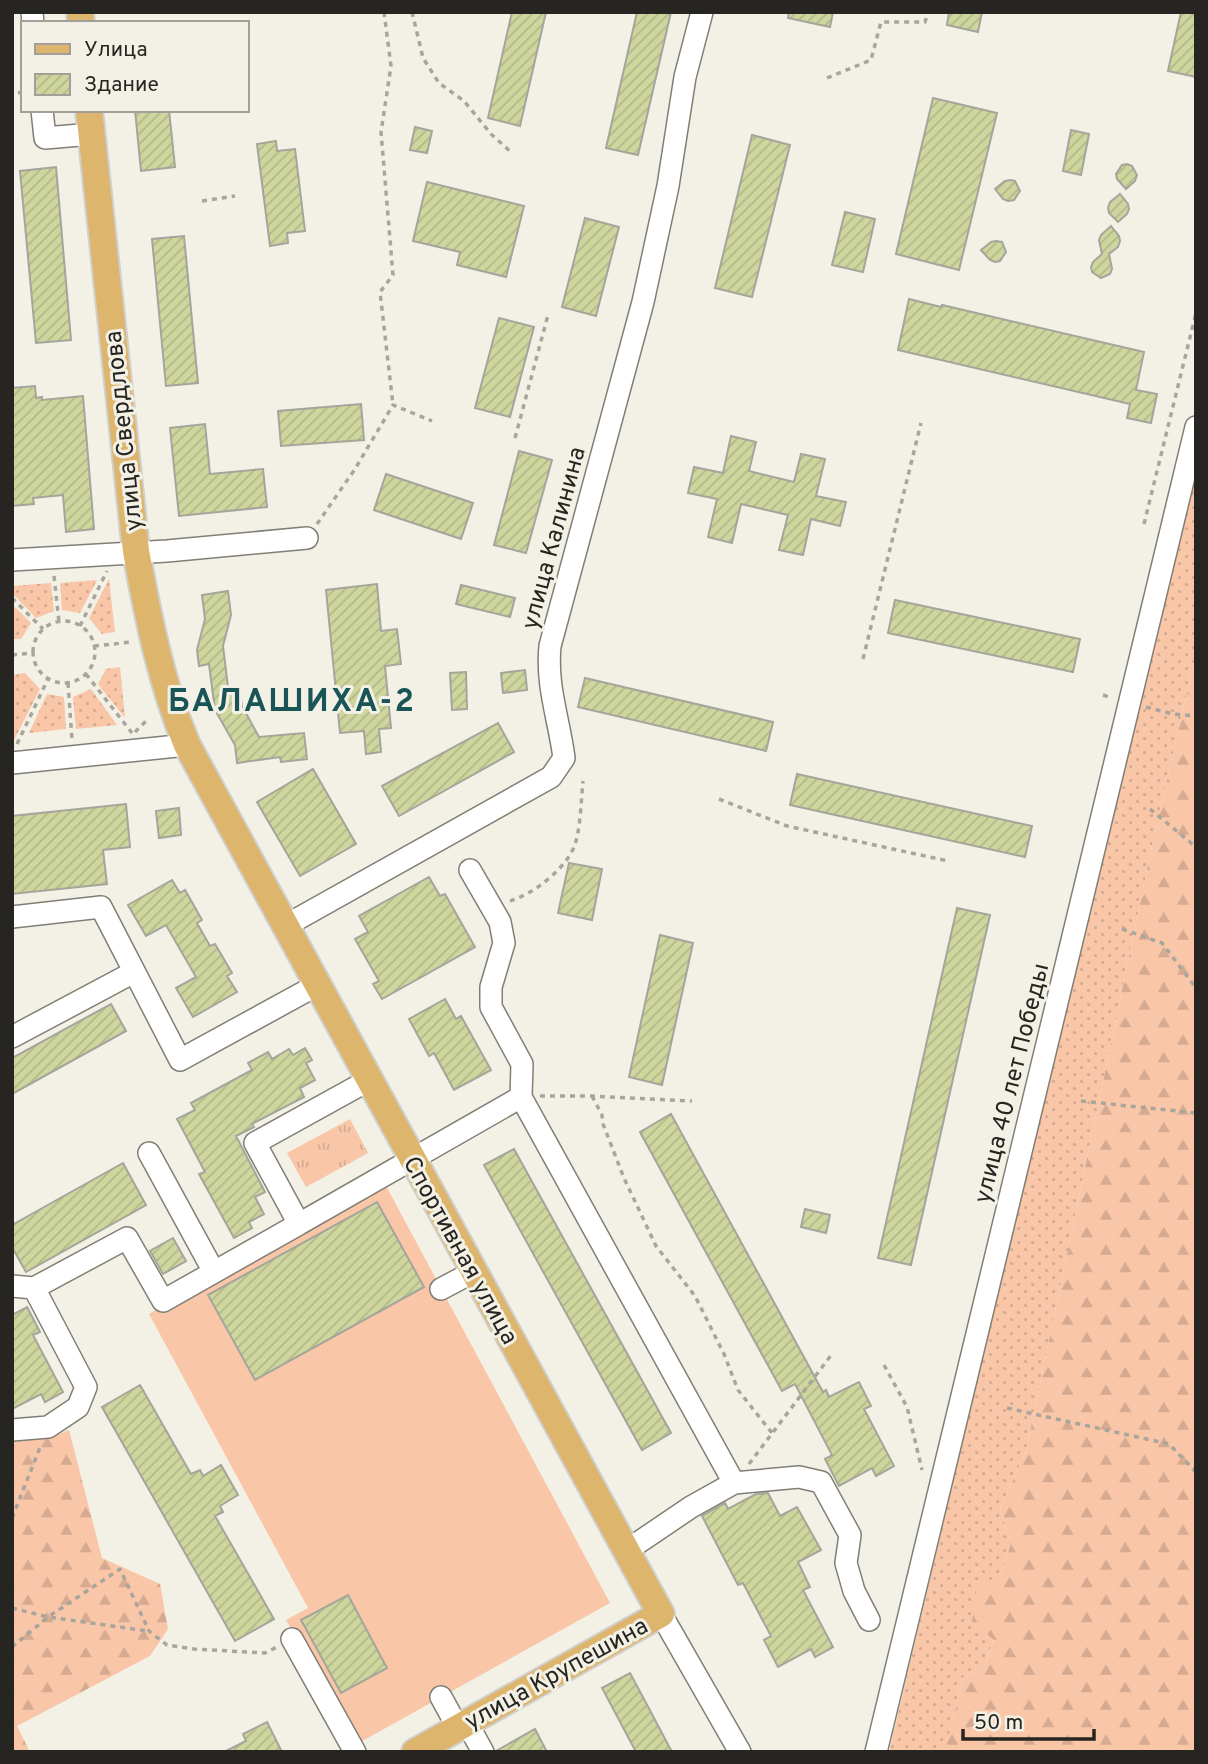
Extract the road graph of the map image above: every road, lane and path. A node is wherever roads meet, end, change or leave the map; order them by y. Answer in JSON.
{"nodes":[{"id":1,"x":384,"y":12,"type":"edge"},
{"id":2,"x":412,"y":12,"type":"edge"},
{"id":3,"x":702,"y":12,"type":"edge"},
{"id":4,"x":928,"y":12,"type":"edge"},
{"id":5,"x":827,"y":78,"type":"dead end"},
{"id":6,"x":42,"y":112,"type":"edge"},
{"id":7,"x":91,"y":122,"type":"edge"},
{"id":8,"x":512,"y":153,"type":"dead end"},
{"id":9,"x":235,"y":196,"type":"dead end"},
{"id":10,"x":202,"y":201,"type":"dead end"},
{"id":11,"x":1196,"y":313,"type":"edge"},
{"id":12,"x":548,"y":315,"type":"dead end"},
{"id":13,"x":393,"y":405,"type":"junction"},
{"id":14,"x":432,"y":421,"type":"dead end"},
{"id":15,"x":921,"y":423,"type":"dead end"},
{"id":16,"x":1196,"y":426,"type":"edge"},
{"id":17,"x":515,"y":439,"type":"dead end"},
{"id":18,"x":1144,"y":524,"type":"dead end"},
{"id":19,"x":307,"y":538,"type":"joint"},
{"id":20,"x":136,"y":551,"type":"junction"},
{"id":21,"x":12,"y":560,"type":"edge"},
{"id":22,"x":108,"y":571,"type":"dead end"},
{"id":23,"x":54,"y":576,"type":"dead end"},
{"id":24,"x":12,"y":598,"type":"edge"},
{"id":25,"x":59,"y":622,"type":"junction"},
{"id":26,"x":80,"y":626,"type":"junction"},
{"id":27,"x":43,"y":629,"type":"junction"},
{"id":28,"x":132,"y":642,"type":"dead end"},
{"id":29,"x":94,"y":646,"type":"junction"},
{"id":30,"x":33,"y":653,"type":"junction"},
{"id":31,"x":12,"y":655,"type":"edge"},
{"id":32,"x":863,"y":659,"type":"dead end"},
{"id":33,"x":86,"y":674,"type":"junction"},
{"id":34,"x":48,"y":679,"type":"junction"},
{"id":35,"x":68,"y":683,"type":"junction"},
{"id":36,"x":1173,"y":714,"type":"dead end"},
{"id":37,"x":1196,"y":716,"type":"edge"},
{"id":38,"x":132,"y":734,"type":"dead end"},
{"id":39,"x":73,"y":742,"type":"dead end"},
{"id":40,"x":187,"y":745,"type":"junction"},
{"id":41,"x":14,"y":756,"type":"edge"},
{"id":42,"x":583,"y":781,"type":"dead end"},
{"id":43,"x":719,"y":799,"type":"dead end"},
{"id":44,"x":1150,"y":808,"type":"dead end"},
{"id":45,"x":1196,"y":847,"type":"edge"},
{"id":46,"x":948,"y":861,"type":"dead end"},
{"id":47,"x":470,"y":870,"type":"dead end"},
{"id":48,"x":491,"y":906,"type":"junction"},
{"id":49,"x":12,"y":918,"type":"edge"},
{"id":50,"x":285,"y":926,"type":"junction"},
{"id":51,"x":1122,"y":929,"type":"dead end"},
{"id":52,"x":134,"y":972,"type":"junction"},
{"id":53,"x":317,"y":985,"type":"junction"},
{"id":54,"x":1196,"y":988,"type":"edge"},
{"id":55,"x":12,"y":1037,"type":"edge"},
{"id":56,"x":369,"y":1080,"type":"junction"},
{"id":57,"x":592,"y":1096,"type":"junction"},
{"id":58,"x":521,"y":1097,"type":"junction"},
{"id":59,"x":692,"y":1101,"type":"dead end"},
{"id":60,"x":1081,"y":1101,"type":"dead end"},
{"id":61,"x":1196,"y":1114,"type":"edge"},
{"id":62,"x":149,"y":1153,"type":"dead end"},
{"id":63,"x":412,"y":1159,"type":"junction"},
{"id":64,"x":299,"y":1224,"type":"junction"},
{"id":65,"x":214,"y":1272,"type":"junction"},
{"id":66,"x":473,"y":1272,"type":"junction"},
{"id":67,"x":12,"y":1286,"type":"edge"},
{"id":68,"x":34,"y":1288,"type":"junction"},
{"id":69,"x":441,"y":1289,"type":"dead end"},
{"id":70,"x":832,"y":1354,"type":"dead end"},
{"id":71,"x":884,"y":1365,"type":"dead end"},
{"id":72,"x":1007,"y":1408,"type":"dead end"},
{"id":73,"x":48,"y":1427,"type":"junction"},
{"id":74,"x":12,"y":1430,"type":"edge"},
{"id":75,"x":772,"y":1433,"type":"junction"},
{"id":76,"x":922,"y":1470,"type":"dead end"},
{"id":77,"x":1196,"y":1472,"type":"edge"},
{"id":78,"x":734,"y":1483,"type":"junction"},
{"id":79,"x":12,"y":1518,"type":"edge"},
{"id":80,"x":626,"y":1551,"type":"junction"},
{"id":81,"x":12,"y":1608,"type":"edge"},
{"id":82,"x":661,"y":1614,"type":"junction"},
{"id":83,"x":48,"y":1617,"type":"junction"},
{"id":84,"x":869,"y":1620,"type":"dead end"},
{"id":85,"x":149,"y":1631,"type":"junction"},
{"id":86,"x":292,"y":1639,"type":"joint"},
{"id":87,"x":12,"y":1647,"type":"edge"},
{"id":88,"x":441,"y":1697,"type":"dead end"},
{"id":89,"x":463,"y":1725,"type":"junction"},
{"id":90,"x":876,"y":1750,"type":"edge"},
{"id":91,"x":355,"y":1752,"type":"edge"},
{"id":92,"x":415,"y":1752,"type":"edge"},
{"id":93,"x":483,"y":1752,"type":"edge"},
{"id":94,"x":740,"y":1752,"type":"edge"}],
"edges":[{"from":1,"to":13,"type":"path"},
{"from":2,"to":8,"type":"path"},
{"from":3,"to":50,"type":"street","name":"улица Калинина"},
{"from":4,"to":5,"type":"path"},
{"from":6,"to":7,"type":"street"},
{"from":7,"to":20,"type":"main road","name":"улица Свердлова"},
{"from":9,"to":10,"type":"path"},
{"from":11,"to":18,"type":"path"},
{"from":12,"to":17,"type":"path"},
{"from":13,"to":14,"type":"path"},
{"from":13,"to":19,"type":"path"},
{"from":15,"to":32,"type":"path"},
{"from":16,"to":90,"type":"street","name":"улица 40 лет Победы"},
{"from":19,"to":20,"type":"street"},
{"from":20,"to":21,"type":"street"},
{"from":20,"to":40,"type":"main road","name":"улица Свердлова"},
{"from":22,"to":26,"type":"path"},
{"from":23,"to":25,"type":"path"},
{"from":24,"to":27,"type":"path"},
{"from":25,"to":26,"type":"path"},
{"from":25,"to":27,"type":"path"},
{"from":26,"to":29,"type":"path"},
{"from":27,"to":30,"type":"path"},
{"from":28,"to":29,"type":"path"},
{"from":29,"to":33,"type":"path"},
{"from":30,"to":31,"type":"path"},
{"from":30,"to":34,"type":"path"},
{"from":33,"to":35,"type":"path"},
{"from":33,"to":38,"type":"path"},
{"from":34,"to":35,"type":"path"},
{"from":34,"to":41,"type":"path"},
{"from":35,"to":39,"type":"path"},
{"from":36,"to":37,"type":"path"},
{"from":40,"to":41,"type":"street"},
{"from":40,"to":50,"type":"main road","name":"Спортивная улица"},
{"from":42,"to":48,"type":"path"},
{"from":43,"to":46,"type":"path"},
{"from":44,"to":45,"type":"path"},
{"from":47,"to":48,"type":"street"},
{"from":48,"to":58,"type":"street"},
{"from":49,"to":52,"type":"street"},
{"from":50,"to":53,"type":"main road","name":"Спортивная улица"},
{"from":51,"to":54,"type":"path"},
{"from":52,"to":53,"type":"street"},
{"from":52,"to":55,"type":"street"},
{"from":53,"to":56,"type":"main road","name":"Спортивная улица"},
{"from":56,"to":63,"type":"main road","name":"Спортивная улица"},
{"from":56,"to":64,"type":"street"},
{"from":57,"to":58,"type":"path"},
{"from":57,"to":59,"type":"path"},
{"from":57,"to":75,"type":"path"},
{"from":58,"to":63,"type":"street"},
{"from":58,"to":78,"type":"street"},
{"from":60,"to":61,"type":"path"},
{"from":62,"to":65,"type":"street"},
{"from":63,"to":64,"type":"street"},
{"from":63,"to":66,"type":"main road","name":"Спортивная улица"},
{"from":64,"to":65,"type":"street"},
{"from":65,"to":68,"type":"street"},
{"from":66,"to":69,"type":"street"},
{"from":66,"to":80,"type":"main road","name":"Спортивная улица"},
{"from":67,"to":68,"type":"street"},
{"from":68,"to":73,"type":"street"},
{"from":70,"to":75,"type":"path"},
{"from":71,"to":76,"type":"path"},
{"from":72,"to":77,"type":"path"},
{"from":73,"to":74,"type":"street"},
{"from":73,"to":79,"type":"path"},
{"from":75,"to":78,"type":"path"},
{"from":78,"to":80,"type":"street"},
{"from":78,"to":84,"type":"street"},
{"from":80,"to":82,"type":"main road","name":"Спортивная улица"},
{"from":81,"to":83,"type":"path"},
{"from":82,"to":89,"type":"main road","name":"улица Крупешина"},
{"from":82,"to":94,"type":"street","name":"Спортивная улица"},
{"from":83,"to":85,"type":"path"},
{"from":83,"to":85,"type":"path"},
{"from":83,"to":87,"type":"path"},
{"from":85,"to":86,"type":"path"},
{"from":86,"to":91,"type":"street"},
{"from":88,"to":89,"type":"street"},
{"from":89,"to":92,"type":"main road","name":"улица Крупешина"},
{"from":89,"to":93,"type":"street"}]}
